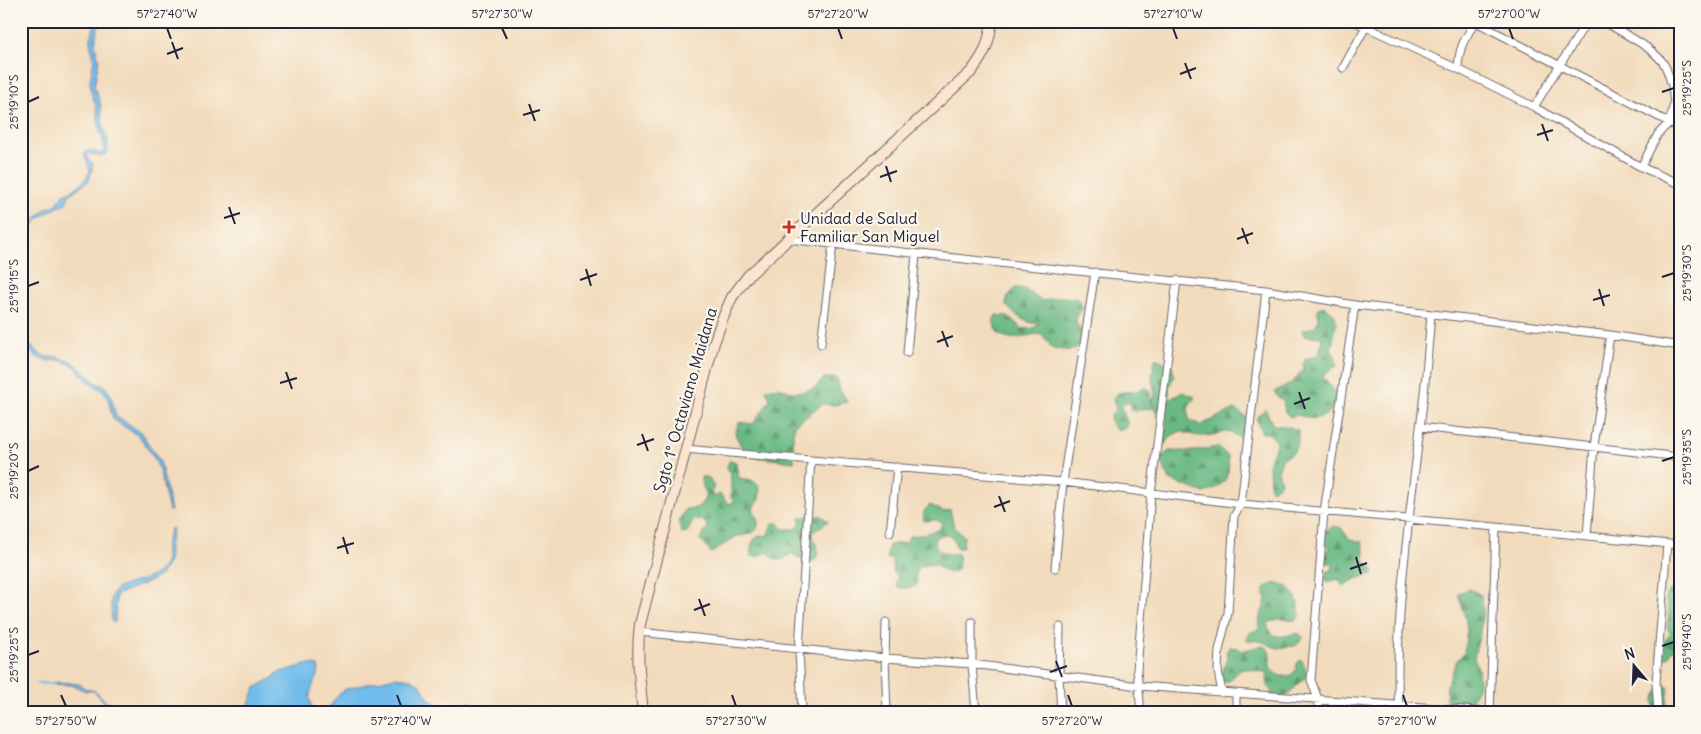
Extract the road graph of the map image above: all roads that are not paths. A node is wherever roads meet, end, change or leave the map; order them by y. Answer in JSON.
{"nodes":[{"id":1,"x":992,"y":21,"type":"edge"},
{"id":2,"x":1353,"y":21,"type":"edge"},
{"id":3,"x":1587,"y":21,"type":"edge"},
{"id":4,"x":1604,"y":21,"type":"edge"},
{"id":5,"x":1476,"y":22,"type":"edge"},
{"id":6,"x":1367,"y":24,"type":"edge"},
{"id":7,"x":1559,"y":65,"type":"junction"},
{"id":8,"x":1343,"y":68,"type":"dead end"},
{"id":9,"x":1458,"y":69,"type":"junction"},
{"id":10,"x":1680,"y":82,"type":"edge"},
{"id":11,"x":1672,"y":86,"type":"junction"},
{"id":12,"x":1534,"y":107,"type":"junction"},
{"id":13,"x":1669,"y":123,"type":"junction"},
{"id":14,"x":1680,"y":128,"type":"edge"},
{"id":15,"x":1641,"y":167,"type":"junction"},
{"id":16,"x":1680,"y":184,"type":"edge"},
{"id":17,"x":788,"y":238,"type":"junction"},
{"id":18,"x":833,"y":244,"type":"junction"},
{"id":19,"x":916,"y":254,"type":"junction"},
{"id":20,"x":1095,"y":272,"type":"junction"},
{"id":21,"x":1178,"y":280,"type":"junction"},
{"id":22,"x":1266,"y":290,"type":"junction"},
{"id":23,"x":1355,"y":305,"type":"junction"},
{"id":24,"x":1431,"y":314,"type":"junction"},
{"id":25,"x":1610,"y":335,"type":"junction"},
{"id":26,"x":822,"y":344,"type":"dead end"},
{"id":27,"x":1680,"y":346,"type":"edge"},
{"id":28,"x":906,"y":353,"type":"dead end"},
{"id":29,"x":1420,"y":427,"type":"junction"},
{"id":30,"x":1594,"y":446,"type":"junction"},
{"id":31,"x":685,"y":449,"type":"junction"},
{"id":32,"x":1680,"y":457,"type":"edge"},
{"id":33,"x":811,"y":460,"type":"junction"},
{"id":34,"x":897,"y":467,"type":"junction"},
{"id":35,"x":1063,"y":482,"type":"junction"},
{"id":36,"x":1151,"y":494,"type":"junction"},
{"id":37,"x":1241,"y":504,"type":"junction"},
{"id":38,"x":1324,"y":512,"type":"junction"},
{"id":39,"x":1408,"y":520,"type":"junction"},
{"id":40,"x":1496,"y":527,"type":"junction"},
{"id":41,"x":890,"y":532,"type":"dead end"},
{"id":42,"x":1587,"y":536,"type":"junction"},
{"id":43,"x":1667,"y":544,"type":"junction"},
{"id":44,"x":1680,"y":545,"type":"edge"},
{"id":45,"x":1055,"y":568,"type":"dead end"},
{"id":46,"x":886,"y":622,"type":"dead end"},
{"id":47,"x":972,"y":622,"type":"dead end"},
{"id":48,"x":1060,"y":627,"type":"dead end"},
{"id":49,"x":639,"y":632,"type":"junction"},
{"id":50,"x":799,"y":649,"type":"junction"},
{"id":51,"x":885,"y":658,"type":"junction"},
{"id":52,"x":972,"y":664,"type":"junction"},
{"id":53,"x":1059,"y":677,"type":"junction"},
{"id":54,"x":1139,"y":686,"type":"junction"},
{"id":55,"x":1222,"y":693,"type":"junction"},
{"id":56,"x":1236,"y":694,"type":"junction"},
{"id":57,"x":1318,"y":699,"type":"junction"},
{"id":58,"x":1399,"y":710,"type":"edge"},
{"id":59,"x":1490,"y":712,"type":"edge"},
{"id":60,"x":644,"y":713,"type":"edge"},
{"id":61,"x":802,"y":713,"type":"edge"},
{"id":62,"x":887,"y":713,"type":"edge"},
{"id":63,"x":976,"y":713,"type":"edge"},
{"id":64,"x":1060,"y":713,"type":"edge"},
{"id":65,"x":1141,"y":713,"type":"edge"},
{"id":66,"x":1236,"y":713,"type":"edge"},
{"id":67,"x":1318,"y":713,"type":"edge"},
{"id":68,"x":1504,"y":713,"type":"edge"},
{"id":69,"x":1658,"y":713,"type":"edge"}],
"edges":[{"from":1,"to":17,"type":"main road","name":"Sgto 1° Octaviano Maidana"},
{"from":2,"to":6,"type":"street"},
{"from":3,"to":7,"type":"street"},
{"from":4,"to":11,"type":"street"},
{"from":5,"to":7,"type":"street"},
{"from":5,"to":9,"type":"street"},
{"from":6,"to":8,"type":"street"},
{"from":6,"to":9,"type":"street"},
{"from":7,"to":12,"type":"street"},
{"from":7,"to":13,"type":"street"},
{"from":9,"to":12,"type":"street"},
{"from":10,"to":11,"type":"street"},
{"from":11,"to":13,"type":"street"},
{"from":12,"to":15,"type":"street"},
{"from":13,"to":14,"type":"street"},
{"from":13,"to":15,"type":"street"},
{"from":15,"to":16,"type":"street"},
{"from":17,"to":18,"type":"street"},
{"from":17,"to":31,"type":"main road","name":"Sgto 1° Octaviano Maidana"},
{"from":18,"to":19,"type":"street"},
{"from":18,"to":26,"type":"street"},
{"from":19,"to":20,"type":"street"},
{"from":19,"to":28,"type":"street"},
{"from":20,"to":21,"type":"street"},
{"from":20,"to":35,"type":"street"},
{"from":21,"to":22,"type":"street"},
{"from":21,"to":36,"type":"street"},
{"from":22,"to":23,"type":"street"},
{"from":22,"to":37,"type":"street"},
{"from":23,"to":24,"type":"street"},
{"from":23,"to":38,"type":"street"},
{"from":24,"to":25,"type":"street"},
{"from":24,"to":29,"type":"street"},
{"from":25,"to":27,"type":"street"},
{"from":25,"to":30,"type":"street"},
{"from":29,"to":30,"type":"street"},
{"from":29,"to":39,"type":"street"},
{"from":30,"to":32,"type":"street"},
{"from":30,"to":42,"type":"street"},
{"from":31,"to":33,"type":"street"},
{"from":31,"to":49,"type":"main road","name":"Sgto 1° Octaviano Maidana"},
{"from":33,"to":34,"type":"street"},
{"from":33,"to":50,"type":"street"},
{"from":34,"to":35,"type":"street"},
{"from":34,"to":41,"type":"street"},
{"from":35,"to":36,"type":"street"},
{"from":35,"to":45,"type":"street"},
{"from":36,"to":37,"type":"street"},
{"from":36,"to":54,"type":"street"},
{"from":37,"to":38,"type":"street"},
{"from":37,"to":55,"type":"street"},
{"from":38,"to":39,"type":"street"},
{"from":38,"to":57,"type":"street"},
{"from":39,"to":40,"type":"street"},
{"from":39,"to":58,"type":"street"},
{"from":40,"to":42,"type":"street"},
{"from":40,"to":59,"type":"street"},
{"from":42,"to":43,"type":"street"},
{"from":43,"to":44,"type":"street"},
{"from":43,"to":69,"type":"street"},
{"from":46,"to":51,"type":"street"},
{"from":47,"to":52,"type":"street"},
{"from":48,"to":53,"type":"street"},
{"from":49,"to":50,"type":"street"},
{"from":49,"to":60,"type":"main road","name":"Sgto 1° Octaviano Maidana"},
{"from":50,"to":51,"type":"street"},
{"from":50,"to":61,"type":"street"},
{"from":51,"to":52,"type":"street"},
{"from":51,"to":62,"type":"street"},
{"from":52,"to":53,"type":"street"},
{"from":52,"to":63,"type":"street"},
{"from":53,"to":54,"type":"street"},
{"from":53,"to":64,"type":"street"},
{"from":54,"to":55,"type":"street"},
{"from":54,"to":65,"type":"street"},
{"from":55,"to":56,"type":"street"},
{"from":56,"to":57,"type":"street"},
{"from":56,"to":66,"type":"street"},
{"from":57,"to":58,"type":"street"},
{"from":57,"to":67,"type":"street"},
{"from":58,"to":59,"type":"street"},
{"from":59,"to":68,"type":"street"}]}
